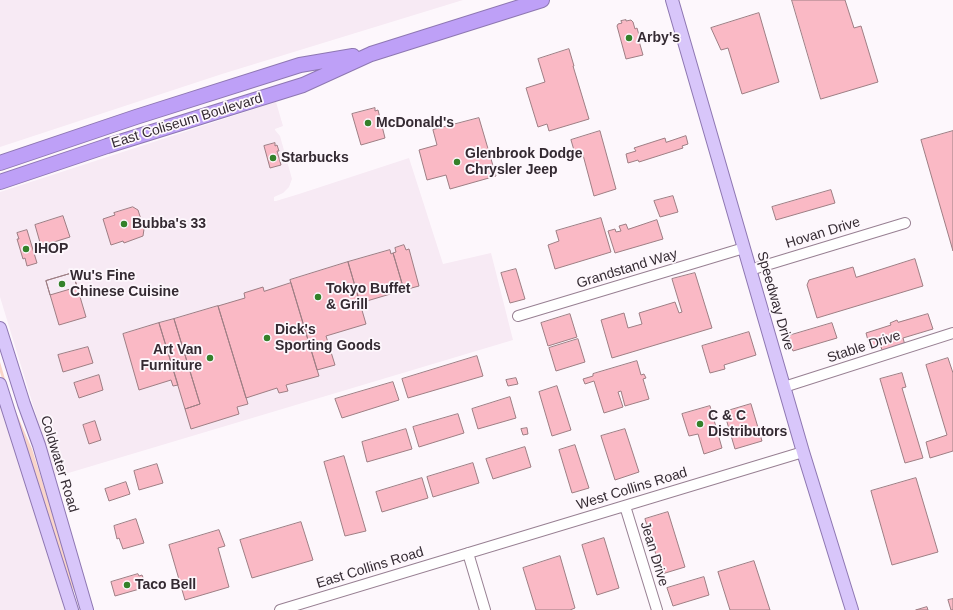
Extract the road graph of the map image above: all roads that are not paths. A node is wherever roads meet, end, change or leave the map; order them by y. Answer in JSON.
{"nodes":[{"id":1,"x":542,"y":0,"type":"edge"},
{"id":2,"x":672,"y":0,"type":"edge"},
{"id":3,"x":371,"y":54,"type":"junction"},
{"id":4,"x":0,"y":163,"type":"edge"},
{"id":5,"x":0,"y":182,"type":"edge"},
{"id":6,"x":905,"y":223,"type":"dead end"},
{"id":7,"x":744,"y":248,"type":"junction"},
{"id":8,"x":750,"y":270,"type":"junction"},
{"id":9,"x":518,"y":316,"type":"dead end"},
{"id":10,"x":0,"y":328,"type":"edge"},
{"id":11,"x":953,"y":334,"type":"edge"},
{"id":12,"x":0,"y":384,"type":"edge"},
{"id":13,"x":784,"y":387,"type":"junction"},
{"id":14,"x":803,"y":452,"type":"junction"},
{"id":15,"x":625,"y":506,"type":"junction"},
{"id":16,"x":468,"y":553,"type":"junction"},
{"id":17,"x":65,"y":590,"type":"junction"},
{"id":18,"x":72,"y":610,"type":"edge"},
{"id":19,"x":80,"y":610,"type":"edge"},
{"id":20,"x":87,"y":610,"type":"edge"},
{"id":21,"x":280,"y":610,"type":"edge"},
{"id":22,"x":485,"y":610,"type":"edge"},
{"id":23,"x":657,"y":610,"type":"edge"},
{"id":24,"x":852,"y":610,"type":"edge"}],
"edges":[{"from":1,"to":3,"type":"highway","name":"East Coliseum Boulevard"},
{"from":2,"to":7,"type":"main road","name":"Speedway Drive"},
{"from":3,"to":4,"type":"highway","name":"East Coliseum Boulevard"},
{"from":3,"to":5,"type":"highway","name":"East Coliseum Boulevard"},
{"from":6,"to":8,"type":"street","name":"Hovan Drive"},
{"from":7,"to":8,"type":"main road","name":"Speedway Drive"},
{"from":7,"to":9,"type":"street","name":"Grandstand Way"},
{"from":8,"to":13,"type":"main road","name":"Speedway Drive"},
{"from":10,"to":20,"type":"main road","name":"Coldwater Road"},
{"from":11,"to":13,"type":"street","name":"Stable Drive"},
{"from":12,"to":17,"type":"main road"},
{"from":13,"to":14,"type":"main road","name":"Speedway Drive"},
{"from":14,"to":15,"type":"street","name":"West Collins Road"},
{"from":14,"to":24,"type":"main road","name":"Speedway Drive"},
{"from":15,"to":16,"type":"street","name":"West Collins Road"},
{"from":15,"to":23,"type":"street","name":"Jean Drive"},
{"from":16,"to":21,"type":"street","name":"East Collins Road"},
{"from":16,"to":22,"type":"street"},
{"from":17,"to":18,"type":"main road"},
{"from":17,"to":19,"type":"main road"}]}
